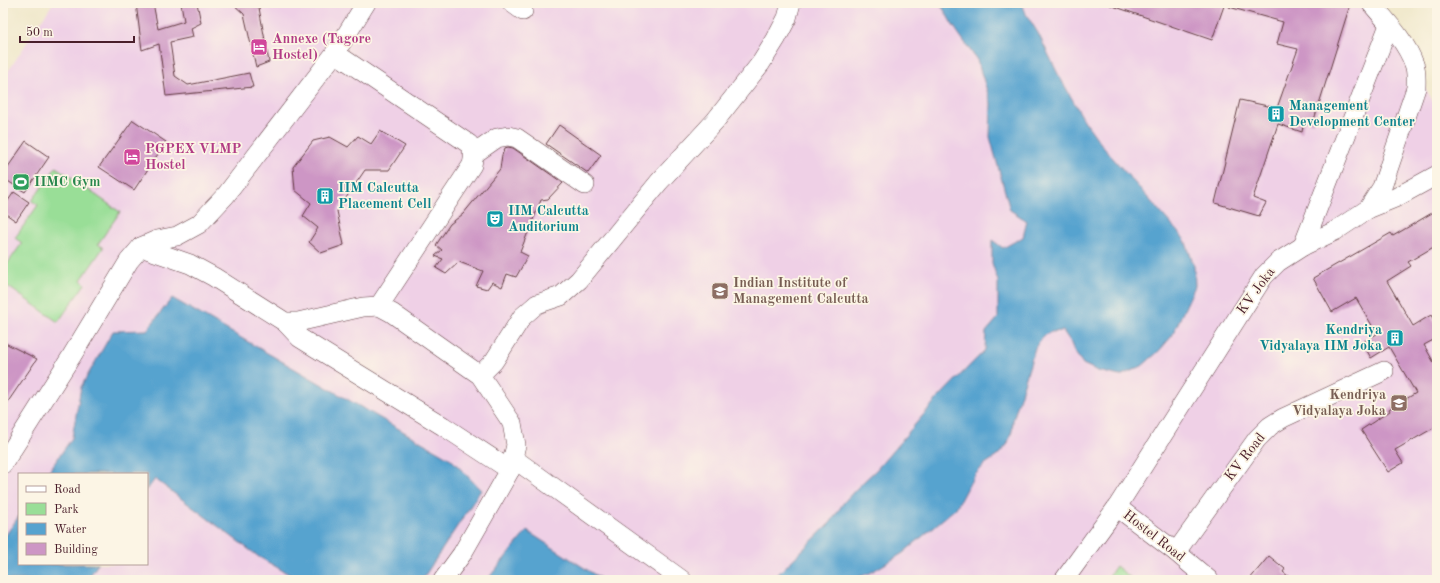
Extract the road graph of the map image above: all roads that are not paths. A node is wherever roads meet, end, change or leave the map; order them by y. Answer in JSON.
{"nodes":[{"id":1,"x":366,"y":3,"type":"edge"},
{"id":2,"x":791,"y":3,"type":"edge"},
{"id":3,"x":1371,"y":3,"type":"edge"},
{"id":4,"x":1389,"y":25,"type":"junction"},
{"id":5,"x":335,"y":53,"type":"junction"},
{"id":6,"x":474,"y":154,"type":"junction"},
{"id":7,"x":1437,"y":175,"type":"edge"},
{"id":8,"x":585,"y":185,"type":"dead end"},
{"id":9,"x":1368,"y":209,"type":"junction"},
{"id":10,"x":1303,"y":246,"type":"junction"},
{"id":11,"x":141,"y":247,"type":"junction"},
{"id":12,"x":379,"y":306,"type":"junction"},
{"id":13,"x":285,"y":322,"type":"junction"},
{"id":14,"x":1384,"y":371,"type":"dead end"},
{"id":15,"x":480,"y":375,"type":"junction"},
{"id":16,"x":3,"y":464,"type":"edge"},
{"id":17,"x":511,"y":464,"type":"junction"},
{"id":18,"x":1116,"y":507,"type":"junction"},
{"id":19,"x":1176,"y":552,"type":"junction"},
{"id":20,"x":443,"y":580,"type":"edge"},
{"id":21,"x":682,"y":580,"type":"edge"},
{"id":22,"x":1064,"y":580,"type":"edge"},
{"id":23,"x":1209,"y":580,"type":"edge"}],
"edges":[{"from":1,"to":5,"type":"lane"},
{"from":2,"to":15,"type":"lane"},
{"from":3,"to":4,"type":"lane","name":"KV Joka"},
{"from":4,"to":9,"type":"lane","name":"KV Joka"},
{"from":4,"to":10,"type":"lane"},
{"from":5,"to":6,"type":"lane"},
{"from":5,"to":11,"type":"lane"},
{"from":6,"to":8,"type":"lane"},
{"from":6,"to":12,"type":"lane"},
{"from":7,"to":9,"type":"lane"},
{"from":9,"to":10,"type":"lane","name":"KV Joka"},
{"from":10,"to":18,"type":"lane","name":"KV Joka"},
{"from":11,"to":13,"type":"lane"},
{"from":11,"to":16,"type":"lane"},
{"from":12,"to":13,"type":"lane"},
{"from":12,"to":15,"type":"lane"},
{"from":13,"to":17,"type":"lane"},
{"from":14,"to":19,"type":"lane","name":"KV Road"},
{"from":15,"to":17,"type":"lane"},
{"from":17,"to":20,"type":"lane"},
{"from":17,"to":21,"type":"lane"},
{"from":18,"to":19,"type":"lane","name":"Hostel Road"},
{"from":18,"to":22,"type":"lane","name":"KV Joka"},
{"from":19,"to":23,"type":"lane","name":"Hostel Road"}]}
